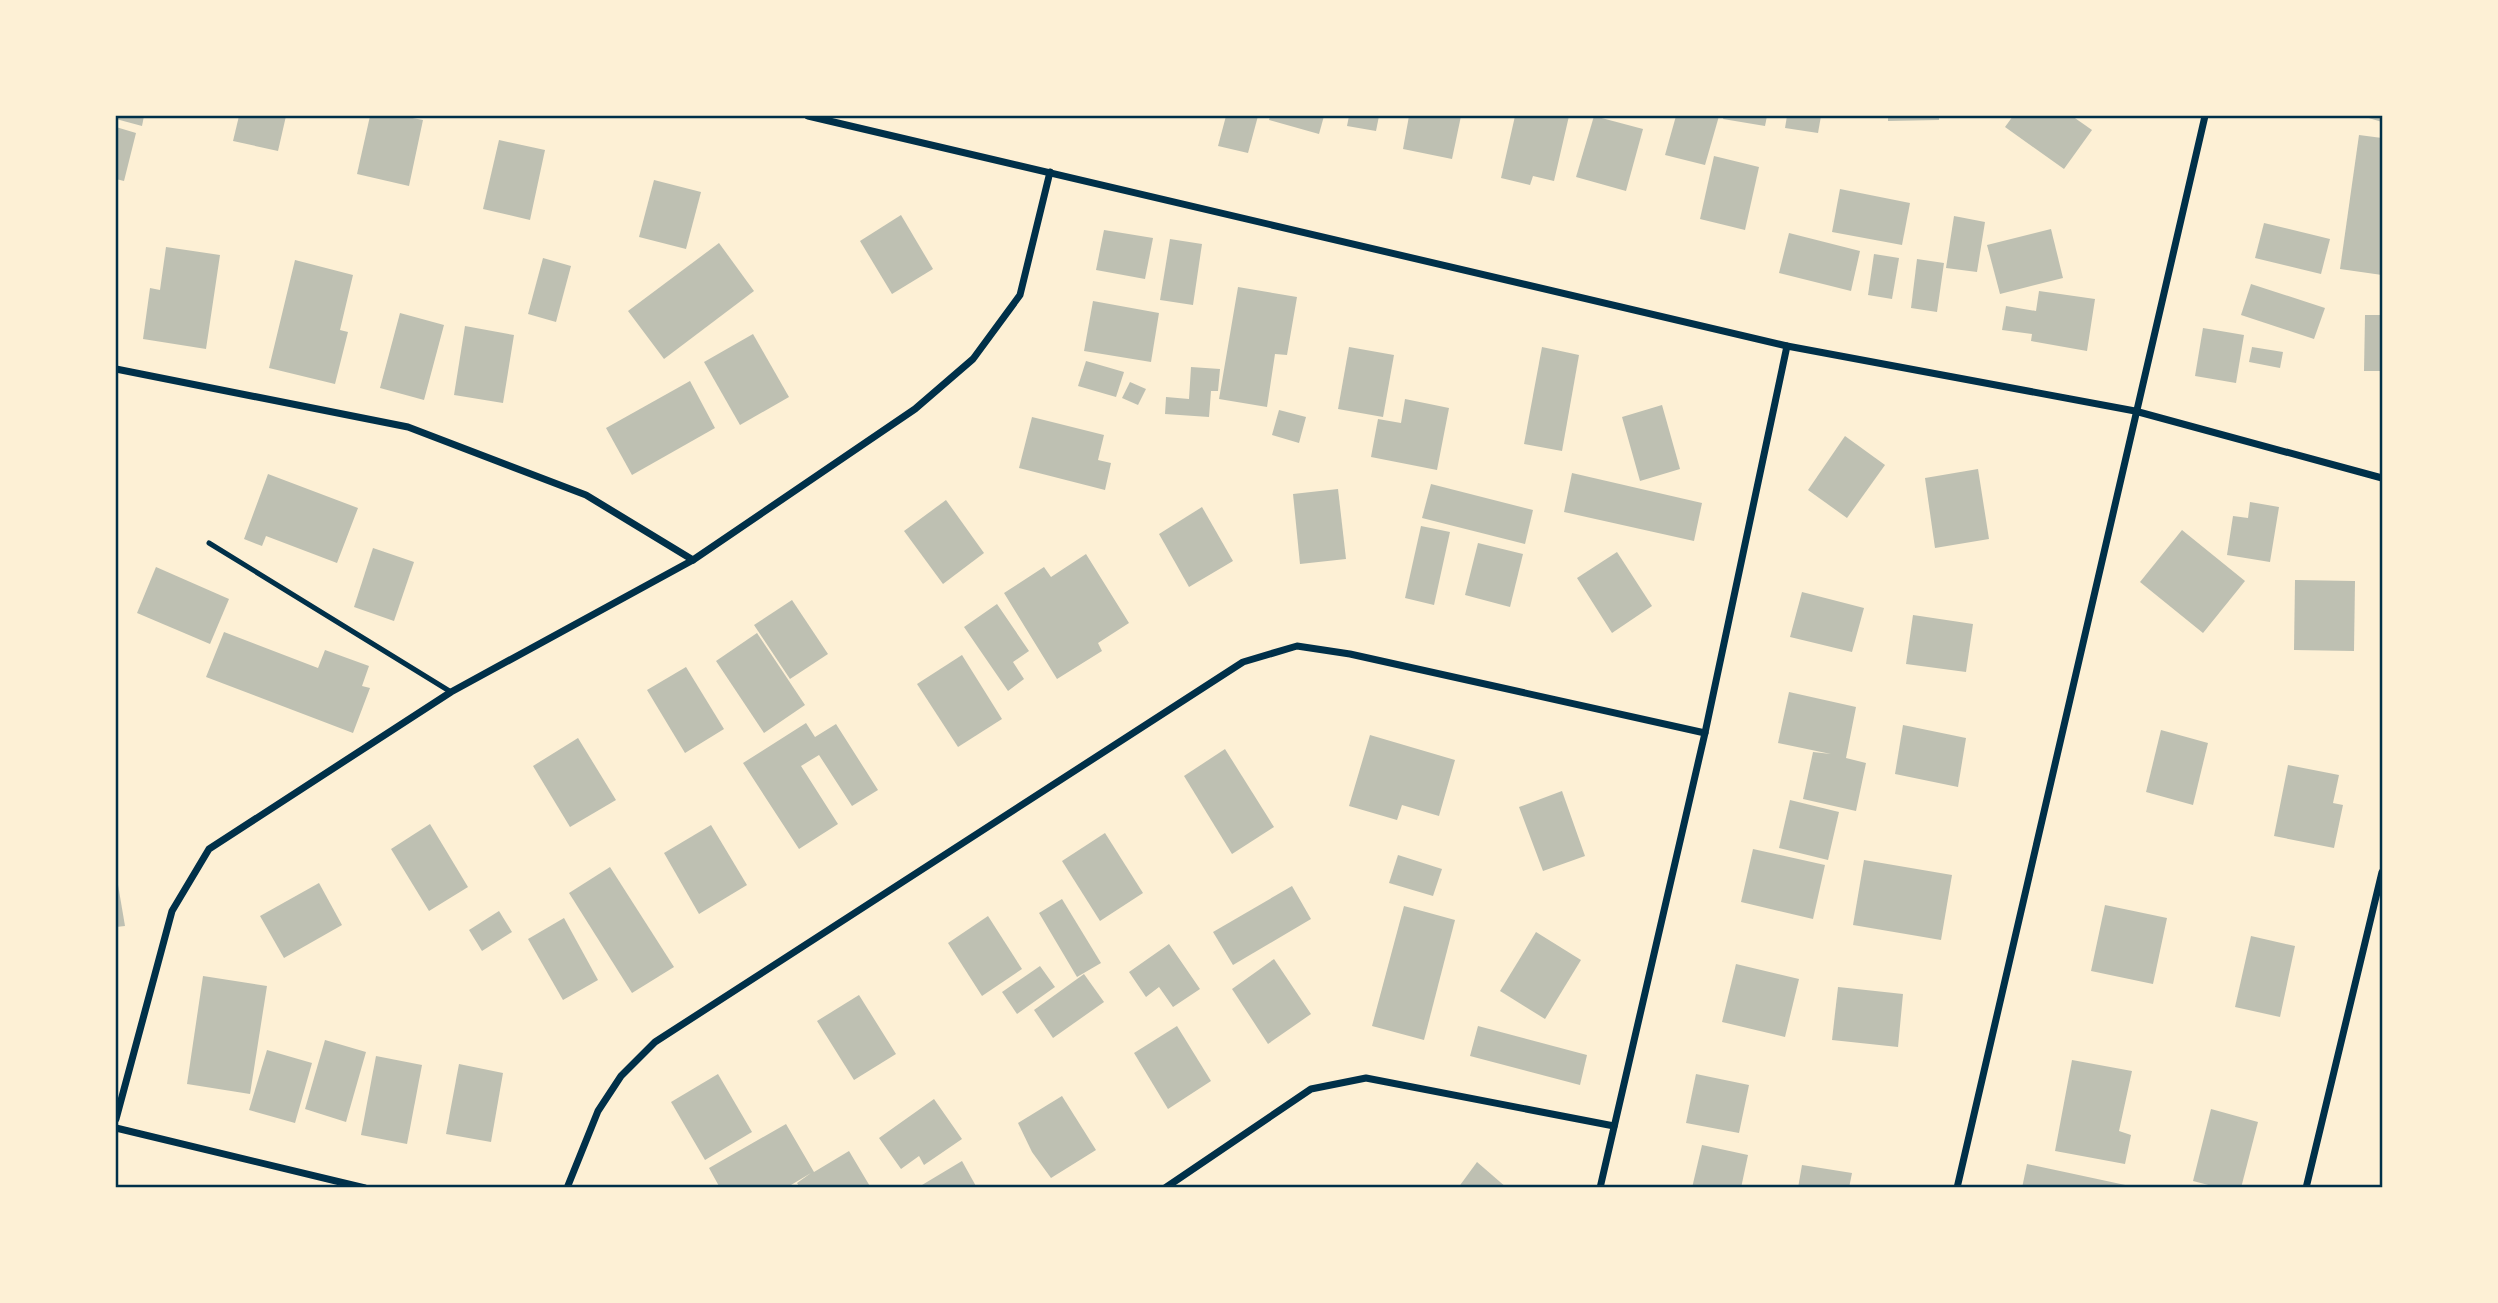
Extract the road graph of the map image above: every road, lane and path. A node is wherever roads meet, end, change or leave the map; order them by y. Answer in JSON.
{"nodes":[{"id":1,"x":808,"y":116,"type":"edge"},
{"id":2,"x":2205,"y":116,"type":"edge"},
{"id":3,"x":1050,"y":172,"type":"junction"},
{"id":4,"x":1787,"y":346,"type":"junction"},
{"id":5,"x":116,"y":369,"type":"edge"},
{"id":6,"x":2135,"y":411,"type":"junction"},
{"id":7,"x":2382,"y":478,"type":"edge"},
{"id":8,"x":209,"y":543,"type":"dead end"},
{"id":9,"x":693,"y":560,"type":"junction"},
{"id":10,"x":451,"y":692,"type":"junction"},
{"id":11,"x":1705,"y":733,"type":"junction"},
{"id":12,"x":2382,"y":872,"type":"edge"},
{"id":13,"x":116,"y":1119,"type":"edge"},
{"id":14,"x":1614,"y":1126,"type":"junction"},
{"id":15,"x":116,"y":1128,"type":"edge"},
{"id":16,"x":365,"y":1188,"type":"edge"},
{"id":17,"x":567,"y":1188,"type":"edge"},
{"id":18,"x":1165,"y":1188,"type":"edge"},
{"id":19,"x":1600,"y":1188,"type":"edge"},
{"id":20,"x":1957,"y":1188,"type":"edge"},
{"id":21,"x":2306,"y":1188,"type":"edge"}],
"edges":[{"from":1,"to":3,"type":"street"},
{"from":2,"to":6,"type":"street"},
{"from":3,"to":4,"type":"street"},
{"from":3,"to":9,"type":"street"},
{"from":4,"to":6,"type":"street"},
{"from":4,"to":11,"type":"street"},
{"from":5,"to":9,"type":"street"},
{"from":6,"to":7,"type":"street"},
{"from":6,"to":20,"type":"street"},
{"from":8,"to":10,"type":"lane"},
{"from":9,"to":10,"type":"street"},
{"from":10,"to":13,"type":"street"},
{"from":11,"to":14,"type":"street"},
{"from":11,"to":17,"type":"street"},
{"from":12,"to":21,"type":"street"},
{"from":14,"to":18,"type":"street"},
{"from":14,"to":19,"type":"street"},
{"from":15,"to":16,"type":"street"}]}
